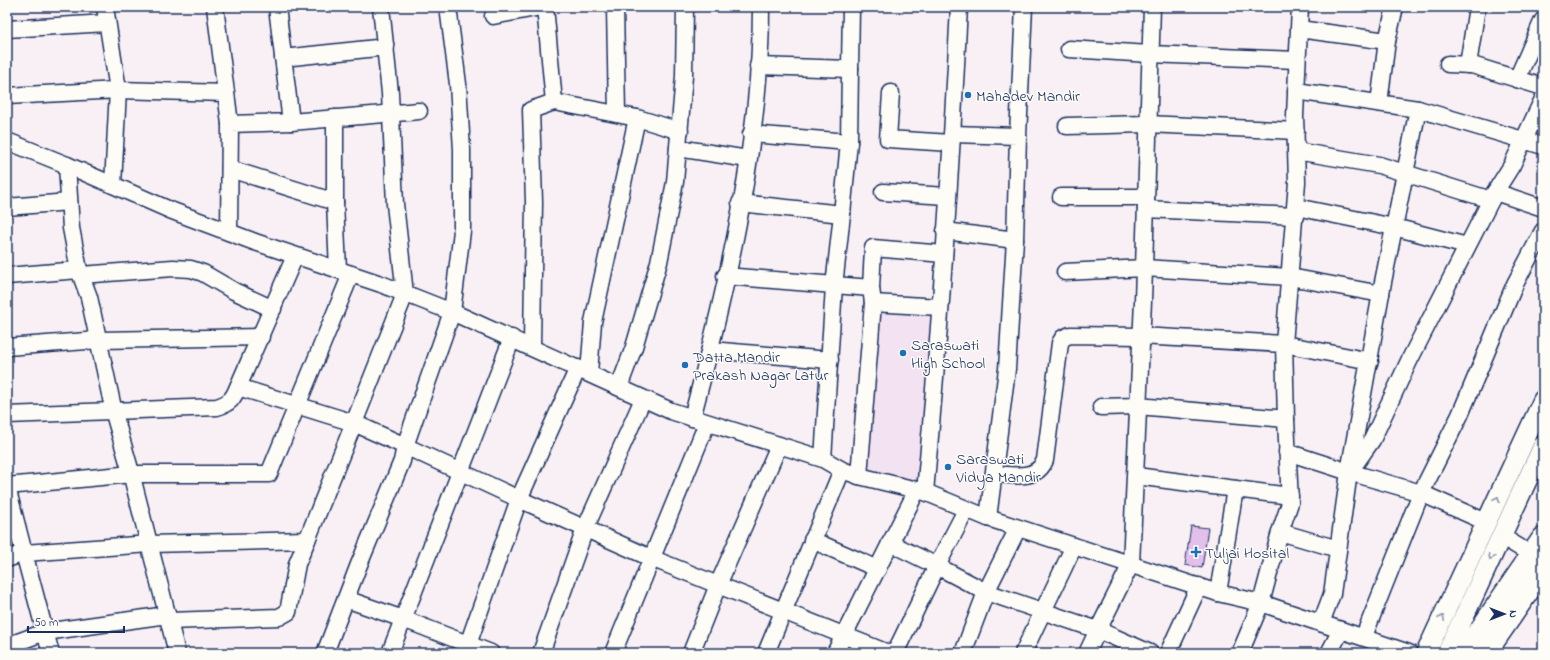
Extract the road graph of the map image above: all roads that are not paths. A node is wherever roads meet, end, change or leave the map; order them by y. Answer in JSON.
{"nodes":[{"id":1,"x":105,"y":7,"type":"edge"},
{"id":2,"x":215,"y":7,"type":"edge"},
{"id":3,"x":277,"y":7,"type":"edge"},
{"id":4,"x":382,"y":7,"type":"edge"},
{"id":5,"x":448,"y":7,"type":"edge"},
{"id":6,"x":541,"y":7,"type":"edge"},
{"id":7,"x":546,"y":7,"type":"edge"},
{"id":8,"x":615,"y":7,"type":"edge"},
{"id":9,"x":685,"y":7,"type":"edge"},
{"id":10,"x":761,"y":7,"type":"edge"},
{"id":11,"x":851,"y":7,"type":"edge"},
{"id":12,"x":958,"y":7,"type":"edge"},
{"id":13,"x":1024,"y":7,"type":"edge"},
{"id":14,"x":1152,"y":7,"type":"edge"},
{"id":15,"x":1300,"y":7,"type":"edge"},
{"id":16,"x":1395,"y":7,"type":"edge"},
{"id":17,"x":1477,"y":7,"type":"edge"},
{"id":18,"x":493,"y":16,"type":"dead end"},
{"id":19,"x":1543,"y":20,"type":"edge"},
{"id":20,"x":107,"y":23,"type":"junction"},
{"id":21,"x":7,"y":29,"type":"edge"},
{"id":22,"x":1299,"y":29,"type":"junction"},
{"id":23,"x":1387,"y":42,"type":"junction"},
{"id":24,"x":386,"y":47,"type":"junction"},
{"id":25,"x":1069,"y":48,"type":"dead end"},
{"id":26,"x":1150,"y":54,"type":"junction"},
{"id":27,"x":283,"y":58,"type":"junction"},
{"id":28,"x":1297,"y":60,"type":"junction"},
{"id":29,"x":1448,"y":64,"type":"dead end"},
{"id":30,"x":1468,"y":65,"type":"junction"},
{"id":31,"x":758,"y":66,"type":"junction"},
{"id":32,"x":850,"y":69,"type":"junction"},
{"id":33,"x":1517,"y":79,"type":"junction"},
{"id":34,"x":1543,"y":87,"type":"edge"},
{"id":35,"x":118,"y":90,"type":"junction"},
{"id":36,"x":1296,"y":91,"type":"junction"},
{"id":37,"x":226,"y":93,"type":"junction"},
{"id":38,"x":891,"y":93,"type":"dead end"},
{"id":39,"x":7,"y":96,"type":"edge"},
{"id":40,"x":1543,"y":99,"type":"edge"},
{"id":41,"x":554,"y":102,"type":"junction"},
{"id":42,"x":1379,"y":103,"type":"junction"},
{"id":43,"x":1418,"y":109,"type":"junction"},
{"id":44,"x":419,"y":111,"type":"dead end"},
{"id":45,"x":391,"y":114,"type":"junction"},
{"id":46,"x":617,"y":114,"type":"junction"},
{"id":47,"x":335,"y":118,"type":"junction"},
{"id":48,"x":637,"y":118,"type":"junction"},
{"id":49,"x":291,"y":122,"type":"junction"},
{"id":50,"x":230,"y":124,"type":"junction"},
{"id":51,"x":1147,"y":124,"type":"junction"},
{"id":52,"x":1067,"y":126,"type":"dead end"},
{"id":53,"x":1296,"y":131,"type":"junction"},
{"id":54,"x":680,"y":132,"type":"junction"},
{"id":55,"x":752,"y":134,"type":"junction"},
{"id":56,"x":1018,"y":136,"type":"junction"},
{"id":57,"x":951,"y":138,"type":"junction"},
{"id":58,"x":1524,"y":140,"type":"junction"},
{"id":59,"x":7,"y":141,"type":"edge"},
{"id":60,"x":849,"y":142,"type":"junction"},
{"id":61,"x":1543,"y":146,"type":"edge"},
{"id":62,"x":678,"y":148,"type":"junction"},
{"id":63,"x":1296,"y":151,"type":"junction"},
{"id":64,"x":748,"y":159,"type":"junction"},
{"id":65,"x":67,"y":165,"type":"junction"},
{"id":66,"x":230,"y":169,"type":"junction"},
{"id":67,"x":1404,"y":172,"type":"junction"},
{"id":68,"x":113,"y":185,"type":"junction"},
{"id":69,"x":883,"y":192,"type":"dead end"},
{"id":70,"x":947,"y":196,"type":"junction"},
{"id":71,"x":1493,"y":196,"type":"junction"},
{"id":72,"x":1061,"y":197,"type":"dead end"},
{"id":73,"x":69,"y":202,"type":"junction"},
{"id":74,"x":335,"y":202,"type":"junction"},
{"id":75,"x":1146,"y":203,"type":"junction"},
{"id":76,"x":740,"y":204,"type":"junction"},
{"id":77,"x":7,"y":207,"type":"edge"},
{"id":78,"x":1543,"y":208,"type":"edge"},
{"id":79,"x":1295,"y":211,"type":"junction"},
{"id":80,"x":842,"y":214,"type":"junction"},
{"id":81,"x":1394,"y":227,"type":"junction"},
{"id":82,"x":945,"y":231,"type":"junction"},
{"id":83,"x":1543,"y":231,"type":"edge"},
{"id":84,"x":229,"y":232,"type":"junction"},
{"id":85,"x":1015,"y":240,"type":"junction"},
{"id":86,"x":1467,"y":246,"type":"junction"},
{"id":87,"x":944,"y":254,"type":"junction"},
{"id":88,"x":295,"y":256,"type":"junction"},
{"id":89,"x":1144,"y":268,"type":"junction"},
{"id":90,"x":344,"y":272,"type":"junction"},
{"id":91,"x":1065,"y":272,"type":"dead end"},
{"id":92,"x":80,"y":273,"type":"junction"},
{"id":93,"x":7,"y":276,"type":"edge"},
{"id":94,"x":725,"y":276,"type":"junction"},
{"id":95,"x":1290,"y":277,"type":"junction"},
{"id":96,"x":834,"y":286,"type":"junction"},
{"id":97,"x":405,"y":294,"type":"junction"},
{"id":98,"x":1381,"y":294,"type":"junction"},
{"id":99,"x":872,"y":295,"type":"junction"},
{"id":100,"x":940,"y":307,"type":"junction"},
{"id":101,"x":273,"y":308,"type":"junction"},
{"id":102,"x":452,"y":312,"type":"junction"},
{"id":103,"x":1140,"y":336,"type":"junction"},
{"id":104,"x":261,"y":337,"type":"junction"},
{"id":105,"x":512,"y":338,"type":"junction"},
{"id":106,"x":100,"y":340,"type":"junction"},
{"id":107,"x":1284,"y":344,"type":"junction"},
{"id":108,"x":532,"y":347,"type":"junction"},
{"id":109,"x":7,"y":348,"type":"edge"},
{"id":110,"x":710,"y":350,"type":"junction"},
{"id":111,"x":830,"y":360,"type":"junction"},
{"id":112,"x":1370,"y":361,"type":"junction"},
{"id":113,"x":583,"y":371,"type":"junction"},
{"id":114,"x":238,"y":387,"type":"junction"},
{"id":115,"x":619,"y":387,"type":"junction"},
{"id":116,"x":643,"y":399,"type":"junction"},
{"id":117,"x":1543,"y":400,"type":"edge"},
{"id":118,"x":296,"y":404,"type":"junction"},
{"id":119,"x":1138,"y":406,"type":"junction"},
{"id":120,"x":1101,"y":407,"type":"dead end"},
{"id":121,"x":113,"y":410,"type":"junction"},
{"id":122,"x":7,"y":415,"type":"edge"},
{"id":123,"x":1286,"y":419,"type":"junction"},
{"id":124,"x":699,"y":420,"type":"junction"},
{"id":125,"x":354,"y":423,"type":"junction"},
{"id":126,"x":779,"y":445,"type":"junction"},
{"id":127,"x":405,"y":446,"type":"junction"},
{"id":128,"x":1543,"y":446,"type":"edge"},
{"id":129,"x":1287,"y":452,"type":"junction"},
{"id":130,"x":823,"y":459,"type":"junction"},
{"id":131,"x":842,"y":470,"type":"junction"},
{"id":132,"x":461,"y":471,"type":"junction"},
{"id":133,"x":1350,"y":472,"type":"junction"},
{"id":134,"x":132,"y":474,"type":"junction"},
{"id":135,"x":994,"y":474,"type":"junction"},
{"id":136,"x":858,"y":476,"type":"junction"},
{"id":137,"x":1136,"y":476,"type":"junction"},
{"id":138,"x":7,"y":487,"type":"edge"},
{"id":139,"x":1234,"y":489,"type":"junction"},
{"id":140,"x":921,"y":491,"type":"junction"},
{"id":141,"x":1421,"y":493,"type":"junction"},
{"id":142,"x":1290,"y":496,"type":"junction"},
{"id":143,"x":519,"y":499,"type":"junction"},
{"id":144,"x":966,"y":510,"type":"junction"},
{"id":145,"x":988,"y":518,"type":"junction"},
{"id":146,"x":1486,"y":522,"type":"junction"},
{"id":147,"x":1018,"y":528,"type":"junction"},
{"id":148,"x":585,"y":529,"type":"junction"},
{"id":149,"x":1280,"y":532,"type":"junction"},
{"id":150,"x":1501,"y":536,"type":"junction"},
{"id":151,"x":308,"y":540,"type":"junction"},
{"id":152,"x":812,"y":540,"type":"junction"},
{"id":153,"x":890,"y":543,"type":"junction"},
{"id":154,"x":150,"y":544,"type":"junction"},
{"id":155,"x":1074,"y":546,"type":"junction"},
{"id":156,"x":1338,"y":549,"type":"junction"},
{"id":157,"x":24,"y":553,"type":"junction"},
{"id":158,"x":1539,"y":554,"type":"edge"},
{"id":159,"x":651,"y":558,"type":"junction"},
{"id":160,"x":7,"y":559,"type":"edge"},
{"id":161,"x":1131,"y":564,"type":"junction"},
{"id":162,"x":937,"y":566,"type":"junction"},
{"id":163,"x":878,"y":568,"type":"junction"},
{"id":164,"x":718,"y":585,"type":"junction"},
{"id":165,"x":1199,"y":586,"type":"junction"},
{"id":166,"x":986,"y":592,"type":"junction"},
{"id":167,"x":1218,"y":593,"type":"junction"},
{"id":168,"x":346,"y":599,"type":"junction"},
{"id":169,"x":1261,"y":603,"type":"junction"},
{"id":170,"x":784,"y":611,"type":"junction"},
{"id":171,"x":1043,"y":612,"type":"junction"},
{"id":172,"x":168,"y":618,"type":"junction"},
{"id":173,"x":403,"y":619,"type":"junction"},
{"id":174,"x":1321,"y":623,"type":"junction"},
{"id":175,"x":1098,"y":630,"type":"junction"},
{"id":176,"x":1341,"y":630,"type":"junction"},
{"id":177,"x":45,"y":632,"type":"junction"},
{"id":178,"x":844,"y":636,"type":"junction"},
{"id":179,"x":1364,"y":636,"type":"junction"},
{"id":180,"x":7,"y":646,"type":"edge"},
{"id":181,"x":467,"y":649,"type":"edge"},
{"id":182,"x":51,"y":653,"type":"edge"},
{"id":183,"x":177,"y":653,"type":"edge"},
{"id":184,"x":325,"y":653,"type":"edge"},
{"id":185,"x":390,"y":653,"type":"edge"},
{"id":186,"x":491,"y":653,"type":"edge"},
{"id":187,"x":541,"y":653,"type":"edge"},
{"id":188,"x":613,"y":653,"type":"edge"},
{"id":189,"x":691,"y":653,"type":"edge"},
{"id":190,"x":766,"y":653,"type":"edge"},
{"id":191,"x":835,"y":653,"type":"edge"},
{"id":192,"x":888,"y":653,"type":"edge"},
{"id":193,"x":895,"y":653,"type":"edge"},
{"id":194,"x":963,"y":653,"type":"edge"},
{"id":195,"x":1023,"y":653,"type":"edge"},
{"id":196,"x":1087,"y":653,"type":"edge"},
{"id":197,"x":1150,"y":653,"type":"edge"},
{"id":198,"x":1168,"y":653,"type":"edge"},
{"id":199,"x":1240,"y":653,"type":"edge"},
{"id":200,"x":1329,"y":653,"type":"edge"},
{"id":201,"x":1407,"y":653,"type":"edge"},
{"id":202,"x":1426,"y":653,"type":"edge"},
{"id":203,"x":1447,"y":653,"type":"edge"},
{"id":204,"x":1465,"y":653,"type":"edge"},
{"id":205,"x":1485,"y":653,"type":"edge"}],
"edges":[{"from":1,"to":20,"type":"street"},
{"from":2,"to":37,"type":"street"},
{"from":3,"to":27,"type":"street"},
{"from":4,"to":24,"type":"street"},
{"from":5,"to":102,"type":"street"},
{"from":6,"to":18,"type":"street"},
{"from":7,"to":41,"type":"street"},
{"from":8,"to":46,"type":"street"},
{"from":9,"to":54,"type":"street"},
{"from":10,"to":31,"type":"street"},
{"from":11,"to":32,"type":"street"},
{"from":12,"to":57,"type":"street"},
{"from":13,"to":56,"type":"street"},
{"from":14,"to":26,"type":"street"},
{"from":15,"to":22,"type":"street"},
{"from":16,"to":23,"type":"street"},
{"from":17,"to":30,"type":"street"},
{"from":19,"to":33,"type":"street"},
{"from":20,"to":21,"type":"street"},
{"from":20,"to":35,"type":"street"},
{"from":22,"to":23,"type":"street"},
{"from":22,"to":28,"type":"street"},
{"from":23,"to":42,"type":"street"},
{"from":24,"to":27,"type":"street"},
{"from":24,"to":45,"type":"street"},
{"from":25,"to":26,"type":"street"},
{"from":26,"to":28,"type":"street"},
{"from":26,"to":51,"type":"street"},
{"from":27,"to":49,"type":"street"},
{"from":28,"to":36,"type":"street"},
{"from":29,"to":30,"type":"street"},
{"from":30,"to":33,"type":"street"},
{"from":31,"to":32,"type":"street"},
{"from":31,"to":55,"type":"street"},
{"from":32,"to":60,"type":"street"},
{"from":33,"to":34,"type":"street"},
{"from":35,"to":37,"type":"street"},
{"from":35,"to":39,"type":"street"},
{"from":35,"to":68,"type":"street"},
{"from":36,"to":42,"type":"street"},
{"from":36,"to":53,"type":"street"},
{"from":37,"to":50,"type":"street"},
{"from":38,"to":57,"type":"street"},
{"from":40,"to":58,"type":"street"},
{"from":41,"to":46,"type":"street"},
{"from":41,"to":108,"type":"street"},
{"from":42,"to":43,"type":"street"},
{"from":43,"to":58,"type":"street"},
{"from":43,"to":67,"type":"street"},
{"from":44,"to":45,"type":"street"},
{"from":45,"to":47,"type":"street"},
{"from":45,"to":97,"type":"street"},
{"from":46,"to":48,"type":"street"},
{"from":47,"to":49,"type":"street"},
{"from":47,"to":74,"type":"street"},
{"from":48,"to":54,"type":"street"},
{"from":48,"to":113,"type":"street"},
{"from":49,"to":50,"type":"street"},
{"from":50,"to":66,"type":"street"},
{"from":51,"to":52,"type":"street"},
{"from":51,"to":53,"type":"street"},
{"from":51,"to":75,"type":"street"},
{"from":53,"to":63,"type":"street"},
{"from":54,"to":62,"type":"street"},
{"from":55,"to":60,"type":"street"},
{"from":55,"to":64,"type":"street"},
{"from":56,"to":57,"type":"street"},
{"from":56,"to":85,"type":"street"},
{"from":57,"to":70,"type":"street"},
{"from":58,"to":61,"type":"street"},
{"from":58,"to":71,"type":"street"},
{"from":59,"to":65,"type":"street"},
{"from":60,"to":80,"type":"street"},
{"from":62,"to":64,"type":"street"},
{"from":62,"to":115,"type":"street"},
{"from":63,"to":67,"type":"street"},
{"from":63,"to":79,"type":"street"},
{"from":64,"to":76,"type":"street"},
{"from":65,"to":68,"type":"street"},
{"from":65,"to":73,"type":"street"},
{"from":66,"to":74,"type":"street"},
{"from":66,"to":84,"type":"street"},
{"from":67,"to":71,"type":"street"},
{"from":67,"to":81,"type":"street"},
{"from":68,"to":84,"type":"street"},
{"from":69,"to":70,"type":"street"},
{"from":70,"to":82,"type":"street"},
{"from":71,"to":78,"type":"street"},
{"from":71,"to":86,"type":"street"},
{"from":72,"to":75,"type":"street"},
{"from":73,"to":77,"type":"street"},
{"from":73,"to":92,"type":"street"},
{"from":74,"to":90,"type":"street"},
{"from":75,"to":79,"type":"street"},
{"from":75,"to":89,"type":"street"},
{"from":76,"to":80,"type":"street"},
{"from":76,"to":94,"type":"street"},
{"from":79,"to":81,"type":"street"},
{"from":79,"to":95,"type":"street"},
{"from":80,"to":96,"type":"street"},
{"from":81,"to":86,"type":"street"},
{"from":81,"to":98,"type":"street"},
{"from":82,"to":85,"type":"street"},
{"from":82,"to":87,"type":"street"},
{"from":83,"to":141,"type":"street"},
{"from":84,"to":88,"type":"street"},
{"from":85,"to":135,"type":"street"},
{"from":86,"to":133,"type":"street"},
{"from":87,"to":99,"type":"street"},
{"from":87,"to":100,"type":"street"},
{"from":88,"to":90,"type":"street"},
{"from":88,"to":101,"type":"street"},
{"from":89,"to":91,"type":"street"},
{"from":89,"to":95,"type":"street"},
{"from":89,"to":103,"type":"street"},
{"from":90,"to":97,"type":"street"},
{"from":90,"to":118,"type":"street"},
{"from":92,"to":93,"type":"street"},
{"from":92,"to":101,"type":"street"},
{"from":92,"to":106,"type":"street"},
{"from":94,"to":96,"type":"street"},
{"from":94,"to":110,"type":"street"},
{"from":95,"to":98,"type":"street"},
{"from":95,"to":107,"type":"street"},
{"from":96,"to":99,"type":"street"},
{"from":96,"to":111,"type":"street"},
{"from":97,"to":102,"type":"street"},
{"from":97,"to":125,"type":"street"},
{"from":98,"to":112,"type":"street"},
{"from":99,"to":100,"type":"street"},
{"from":99,"to":136,"type":"street"},
{"from":100,"to":140,"type":"street"},
{"from":101,"to":104,"type":"street"},
{"from":102,"to":105,"type":"street"},
{"from":102,"to":127,"type":"street"},
{"from":103,"to":107,"type":"street"},
{"from":103,"to":119,"type":"street"},
{"from":103,"to":135,"type":"street"},
{"from":104,"to":106,"type":"street"},
{"from":104,"to":114,"type":"street"},
{"from":105,"to":108,"type":"street"},
{"from":105,"to":132,"type":"street"},
{"from":106,"to":109,"type":"street"},
{"from":106,"to":121,"type":"street"},
{"from":107,"to":112,"type":"street"},
{"from":107,"to":123,"type":"street"},
{"from":108,"to":113,"type":"street"},
{"from":110,"to":111,"type":"street"},
{"from":110,"to":124,"type":"street"},
{"from":111,"to":130,"type":"street"},
{"from":112,"to":133,"type":"street"},
{"from":113,"to":115,"type":"street"},
{"from":113,"to":143,"type":"street"},
{"from":114,"to":118,"type":"street"},
{"from":114,"to":121,"type":"street"},
{"from":115,"to":116,"type":"street"},
{"from":116,"to":124,"type":"street"},
{"from":116,"to":148,"type":"street"},
{"from":146,"to":117,"type":"street","one_way":true},
{"from":118,"to":125,"type":"street"},
{"from":118,"to":134,"type":"street"},
{"from":119,"to":120,"type":"street"},
{"from":119,"to":123,"type":"street"},
{"from":119,"to":137,"type":"street"},
{"from":121,"to":122,"type":"street"},
{"from":121,"to":134,"type":"street"},
{"from":123,"to":129,"type":"street"},
{"from":124,"to":126,"type":"street"},
{"from":124,"to":159,"type":"street"},
{"from":125,"to":127,"type":"street"},
{"from":125,"to":151,"type":"street"},
{"from":126,"to":130,"type":"street"},
{"from":126,"to":164,"type":"street"},
{"from":127,"to":132,"type":"street"},
{"from":127,"to":168,"type":"street"},
{"from":128,"to":150,"type":"street"},
{"from":129,"to":133,"type":"street"},
{"from":129,"to":142,"type":"street"},
{"from":130,"to":131,"type":"street"},
{"from":131,"to":136,"type":"street"},
{"from":131,"to":152,"type":"street"},
{"from":132,"to":143,"type":"street"},
{"from":132,"to":173,"type":"street"},
{"from":133,"to":141,"type":"street"},
{"from":133,"to":156,"type":"street"},
{"from":134,"to":138,"type":"street"},
{"from":134,"to":154,"type":"street"},
{"from":135,"to":145,"type":"street"},
{"from":136,"to":140,"type":"street"},
{"from":137,"to":139,"type":"street"},
{"from":137,"to":161,"type":"street"},
{"from":138,"to":157,"type":"street"},
{"from":139,"to":142,"type":"street"},
{"from":139,"to":167,"type":"street"},
{"from":140,"to":144,"type":"street"},
{"from":140,"to":153,"type":"street"},
{"from":141,"to":146,"type":"street"},
{"from":141,"to":179,"type":"street"},
{"from":142,"to":149,"type":"street"},
{"from":143,"to":148,"type":"street"},
{"from":143,"to":181,"type":"street"},
{"from":144,"to":145,"type":"street"},
{"from":144,"to":162,"type":"street"},
{"from":145,"to":147,"type":"street"},
{"from":202,"to":146,"type":"street","one_way":true},
{"from":147,"to":155,"type":"street"},
{"from":147,"to":166,"type":"street"},
{"from":148,"to":159,"type":"street"},
{"from":148,"to":187,"type":"street"},
{"from":149,"to":156,"type":"street"},
{"from":149,"to":169,"type":"street"},
{"from":150,"to":158,"type":"street"},
{"from":150,"to":203,"type":"street","one_way":true},
{"from":151,"to":154,"type":"street"},
{"from":151,"to":172,"type":"street"},
{"from":152,"to":163,"type":"street"},
{"from":152,"to":170,"type":"street"},
{"from":153,"to":162,"type":"street"},
{"from":153,"to":163,"type":"street"},
{"from":154,"to":157,"type":"street"},
{"from":154,"to":172,"type":"street"},
{"from":155,"to":161,"type":"street"},
{"from":155,"to":171,"type":"street"},
{"from":156,"to":174,"type":"street"},
{"from":157,"to":160,"type":"street"},
{"from":157,"to":177,"type":"street"},
{"from":158,"to":204,"type":"main road"},
{"from":158,"to":205,"type":"main road"},
{"from":159,"to":164,"type":"street"},
{"from":159,"to":188,"type":"street"},
{"from":161,"to":165,"type":"street"},
{"from":161,"to":175,"type":"street"},
{"from":162,"to":166,"type":"street"},
{"from":162,"to":193,"type":"street"},
{"from":163,"to":178,"type":"street"},
{"from":164,"to":170,"type":"street"},
{"from":164,"to":189,"type":"street"},
{"from":165,"to":167,"type":"street"},
{"from":165,"to":198,"type":"street"},
{"from":166,"to":171,"type":"street"},
{"from":166,"to":194,"type":"street"},
{"from":167,"to":169,"type":"street"},
{"from":168,"to":173,"type":"street"},
{"from":168,"to":184,"type":"street"},
{"from":169,"to":174,"type":"street"},
{"from":169,"to":199,"type":"street"},
{"from":170,"to":178,"type":"street"},
{"from":170,"to":190,"type":"street"},
{"from":171,"to":175,"type":"street"},
{"from":171,"to":195,"type":"street"},
{"from":172,"to":177,"type":"street"},
{"from":172,"to":183,"type":"street"},
{"from":173,"to":181,"type":"street"},
{"from":173,"to":185,"type":"street"},
{"from":174,"to":176,"type":"street"},
{"from":175,"to":196,"type":"street"},
{"from":175,"to":197,"type":"street"},
{"from":176,"to":179,"type":"street"},
{"from":176,"to":200,"type":"street"},
{"from":177,"to":180,"type":"street"},
{"from":177,"to":182,"type":"street"},
{"from":178,"to":191,"type":"street"},
{"from":178,"to":192,"type":"street"},
{"from":179,"to":201,"type":"street"},
{"from":181,"to":186,"type":"street"}]}
